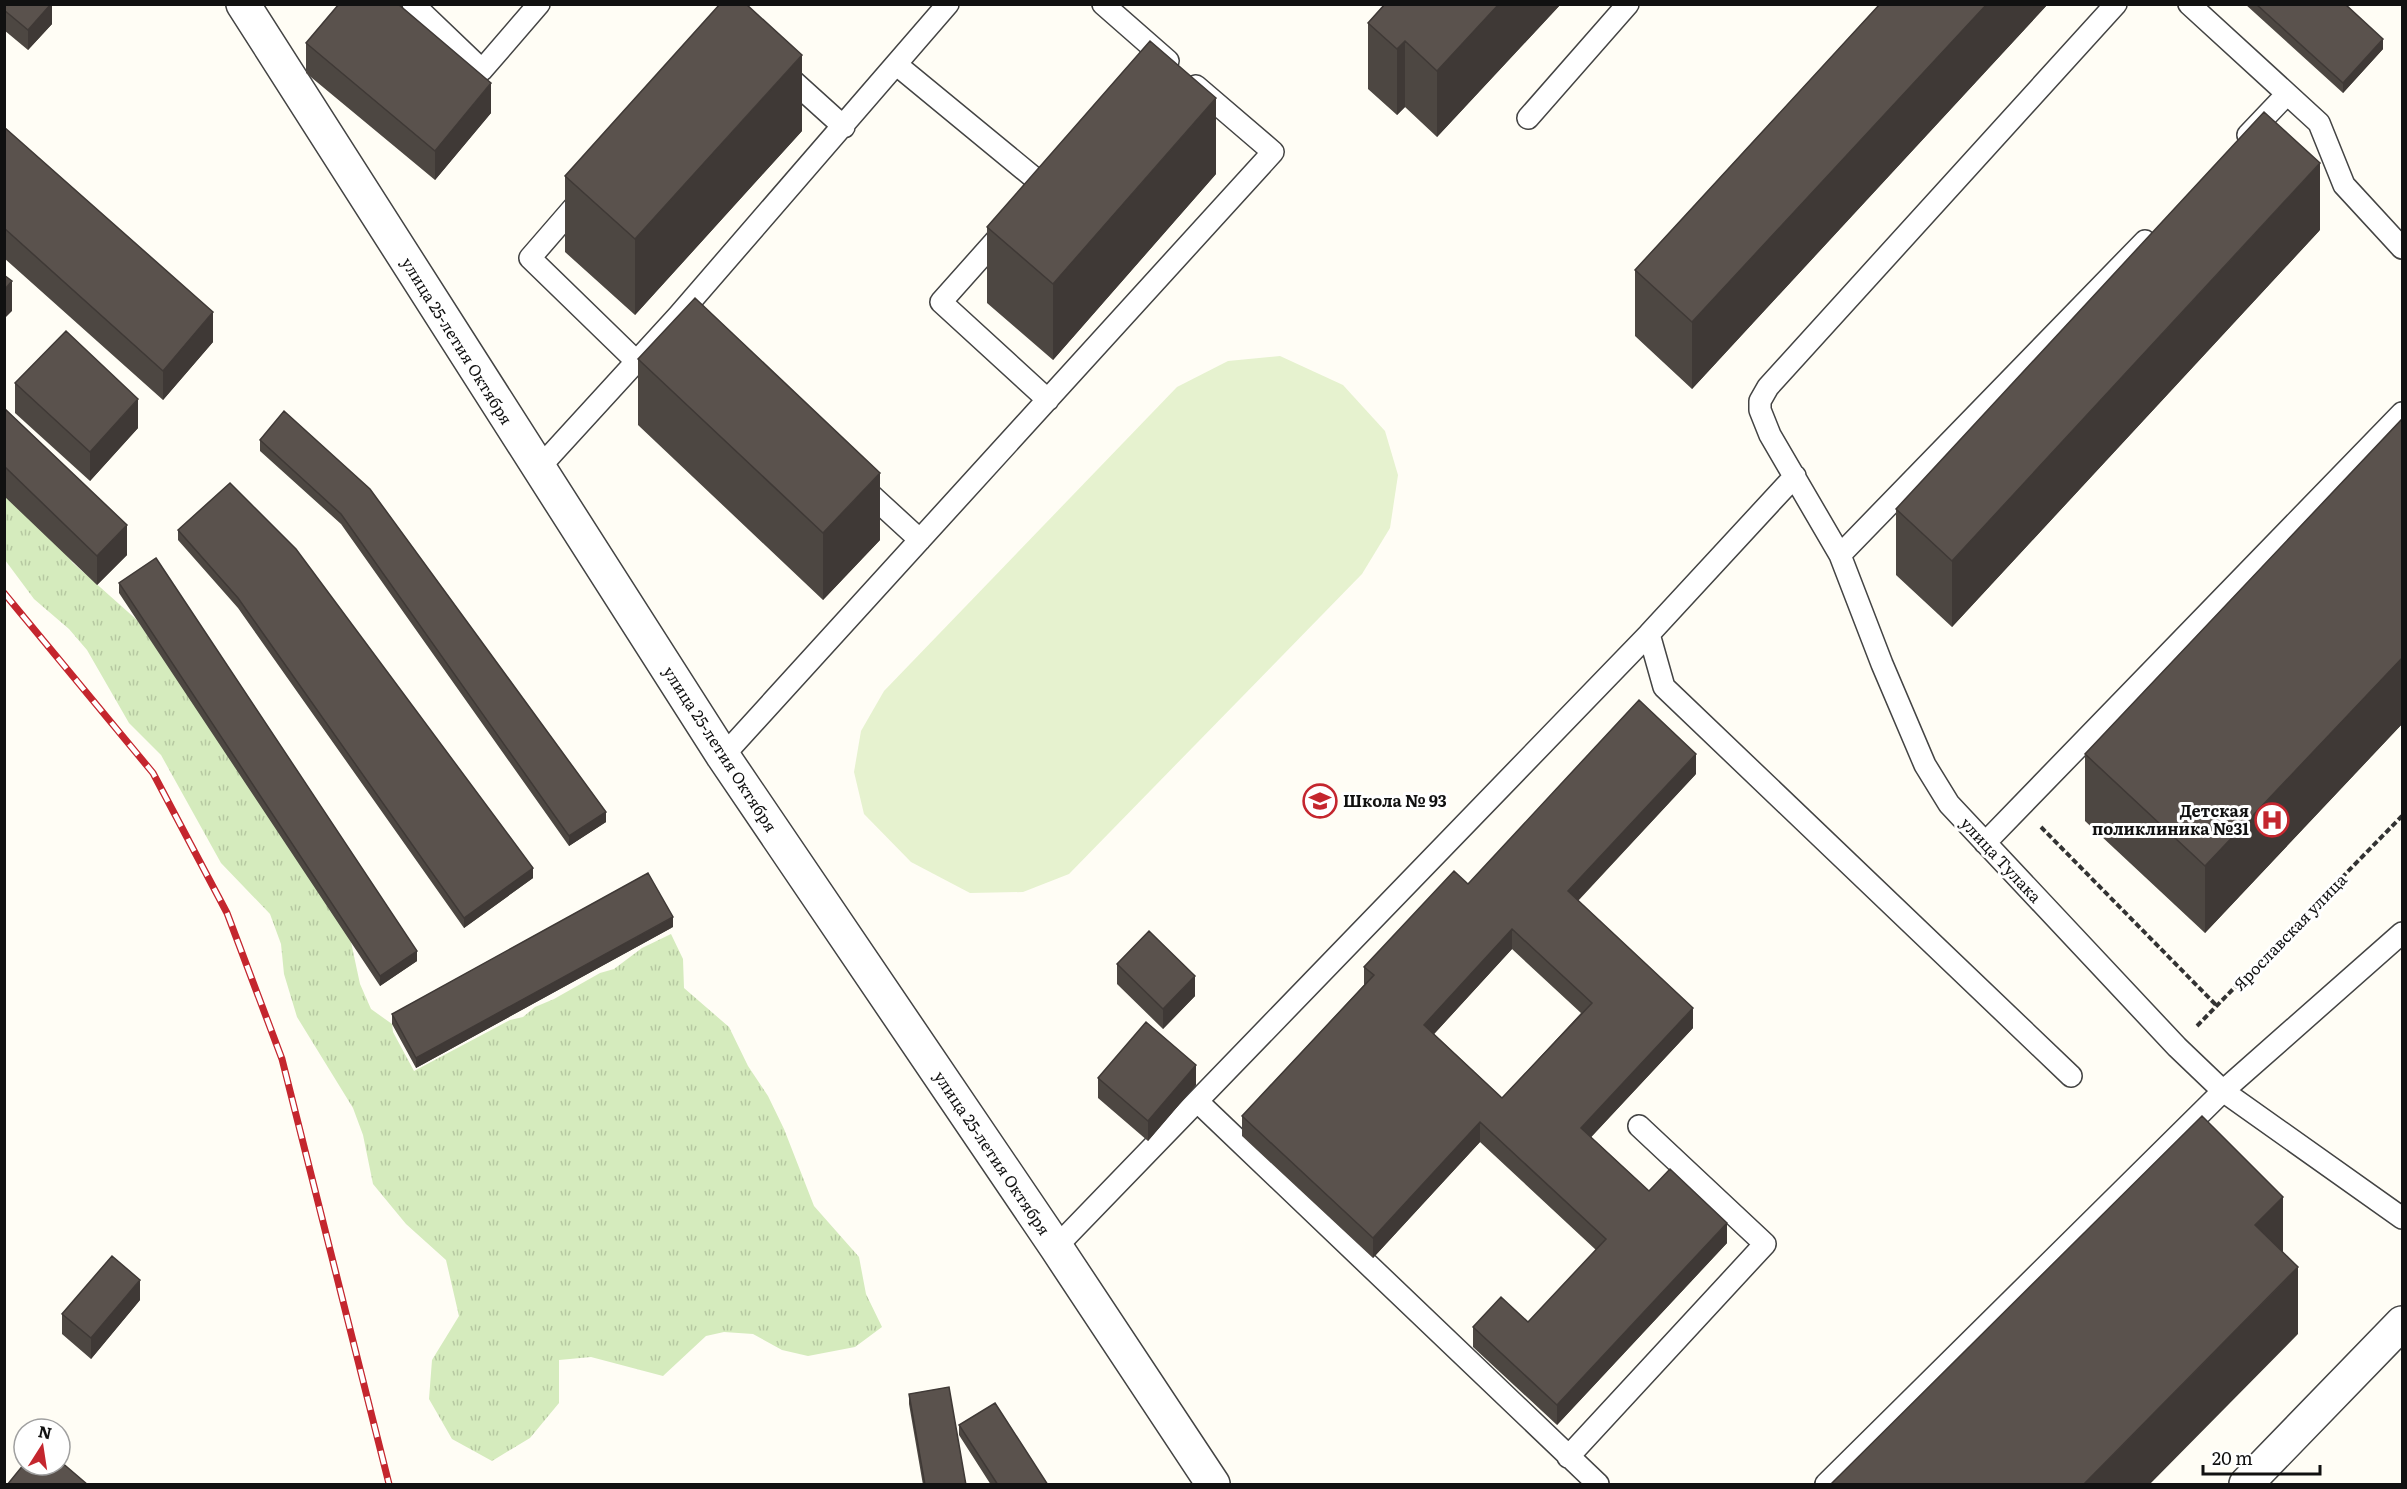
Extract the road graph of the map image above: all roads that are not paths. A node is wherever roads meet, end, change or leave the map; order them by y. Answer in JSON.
{"nodes":[{"id":1,"x":243,"y":4,"type":"edge"},
{"id":2,"x":413,"y":4,"type":"edge"},
{"id":3,"x":539,"y":4,"type":"edge"},
{"id":4,"x":948,"y":4,"type":"edge"},
{"id":5,"x":1103,"y":4,"type":"edge"},
{"id":6,"x":1628,"y":4,"type":"edge"},
{"id":7,"x":2116,"y":4,"type":"edge"},
{"id":8,"x":2189,"y":4,"type":"edge"},
{"id":9,"x":1161,"y":55,"type":"junction"},
{"id":10,"x":767,"y":57,"type":"edge"},
{"id":11,"x":897,"y":65,"type":"junction"},
{"id":12,"x":1145,"y":73,"type":"edge"},
{"id":13,"x":2287,"y":94,"type":"junction"},
{"id":14,"x":1528,"y":118,"type":"dead end"},
{"id":15,"x":844,"y":127,"type":"junction"},
{"id":16,"x":2238,"y":146,"type":"edge"},
{"id":17,"x":1060,"y":169,"type":"edge"},
{"id":18,"x":593,"y":186,"type":"edge"},
{"id":19,"x":1044,"y":186,"type":"junction"},
{"id":20,"x":2163,"y":222,"type":"edge"},
{"id":21,"x":2403,"y":248,"type":"edge"},
{"id":22,"x":678,"y":316,"type":"junction"},
{"id":23,"x":695,"y":332,"type":"edge"},
{"id":24,"x":636,"y":361,"type":"junction"},
{"id":25,"x":1048,"y":400,"type":"junction"},
{"id":26,"x":2403,"y":413,"type":"edge"},
{"id":27,"x":842,"y":468,"type":"edge"},
{"id":28,"x":538,"y":469,"type":"junction"},
{"id":29,"x":1795,"y":476,"type":"junction"},
{"id":30,"x":920,"y":540,"type":"junction"},
{"id":31,"x":1840,"y":555,"type":"junction"},
{"id":32,"x":1648,"y":634,"type":"junction"},
{"id":33,"x":723,"y":756,"type":"junction"},
{"id":34,"x":1985,"y":843,"type":"junction"},
{"id":35,"x":2403,"y":933,"type":"edge"},
{"id":36,"x":2071,"y":1076,"type":"dead end"},
{"id":37,"x":2223,"y":1091,"type":"junction"},
{"id":38,"x":1198,"y":1102,"type":"junction"},
{"id":39,"x":1639,"y":1126,"type":"dead end"},
{"id":40,"x":2403,"y":1218,"type":"edge"},
{"id":41,"x":1056,"y":1246,"type":"junction"},
{"id":42,"x":2403,"y":1323,"type":"edge"},
{"id":43,"x":1569,"y":1457,"type":"junction"},
{"id":44,"x":1213,"y":1485,"type":"edge"},
{"id":45,"x":1598,"y":1485,"type":"edge"},
{"id":46,"x":1826,"y":1485,"type":"edge"},
{"id":47,"x":2246,"y":1485,"type":"edge"}],
"edges":[{"from":1,"to":28,"type":"street","name":"улица 25-летия Октября"},
{"from":2,"to":3,"type":"lane"},
{"from":4,"to":11,"type":"lane"},
{"from":5,"to":9,"type":"lane"},
{"from":6,"to":14,"type":"lane"},
{"from":7,"to":29,"type":"lane","name":"улица Тулака"},
{"from":8,"to":13,"type":"lane"},
{"from":9,"to":12,"type":"lane"},
{"from":9,"to":25,"type":"lane"},
{"from":10,"to":15,"type":"lane"},
{"from":11,"to":15,"type":"lane"},
{"from":11,"to":19,"type":"lane"},
{"from":13,"to":16,"type":"lane"},
{"from":13,"to":21,"type":"lane"},
{"from":15,"to":22,"type":"lane"},
{"from":17,"to":19,"type":"lane"},
{"from":18,"to":24,"type":"lane"},
{"from":19,"to":25,"type":"lane"},
{"from":20,"to":31,"type":"lane"},
{"from":22,"to":23,"type":"lane"},
{"from":22,"to":24,"type":"lane"},
{"from":24,"to":28,"type":"lane"},
{"from":25,"to":30,"type":"lane"},
{"from":26,"to":34,"type":"lane"},
{"from":27,"to":30,"type":"lane"},
{"from":28,"to":33,"type":"street","name":"улица 25-летия Октября"},
{"from":29,"to":31,"type":"lane","name":"улица Тулака"},
{"from":29,"to":32,"type":"lane"},
{"from":30,"to":33,"type":"lane"},
{"from":31,"to":34,"type":"lane","name":"улица Тулака"},
{"from":32,"to":36,"type":"lane"},
{"from":32,"to":38,"type":"lane"},
{"from":33,"to":41,"type":"street","name":"улица 25-летия Октября"},
{"from":34,"to":37,"type":"lane","name":"улица Тулака"},
{"from":35,"to":37,"type":"lane"},
{"from":37,"to":40,"type":"lane","name":"улица Тулака"},
{"from":37,"to":46,"type":"lane"},
{"from":38,"to":41,"type":"lane"},
{"from":38,"to":43,"type":"lane"},
{"from":39,"to":43,"type":"lane"},
{"from":41,"to":44,"type":"street","name":"улица 25-летия Октября"},
{"from":42,"to":47,"type":"street"},
{"from":43,"to":45,"type":"lane"}]}
